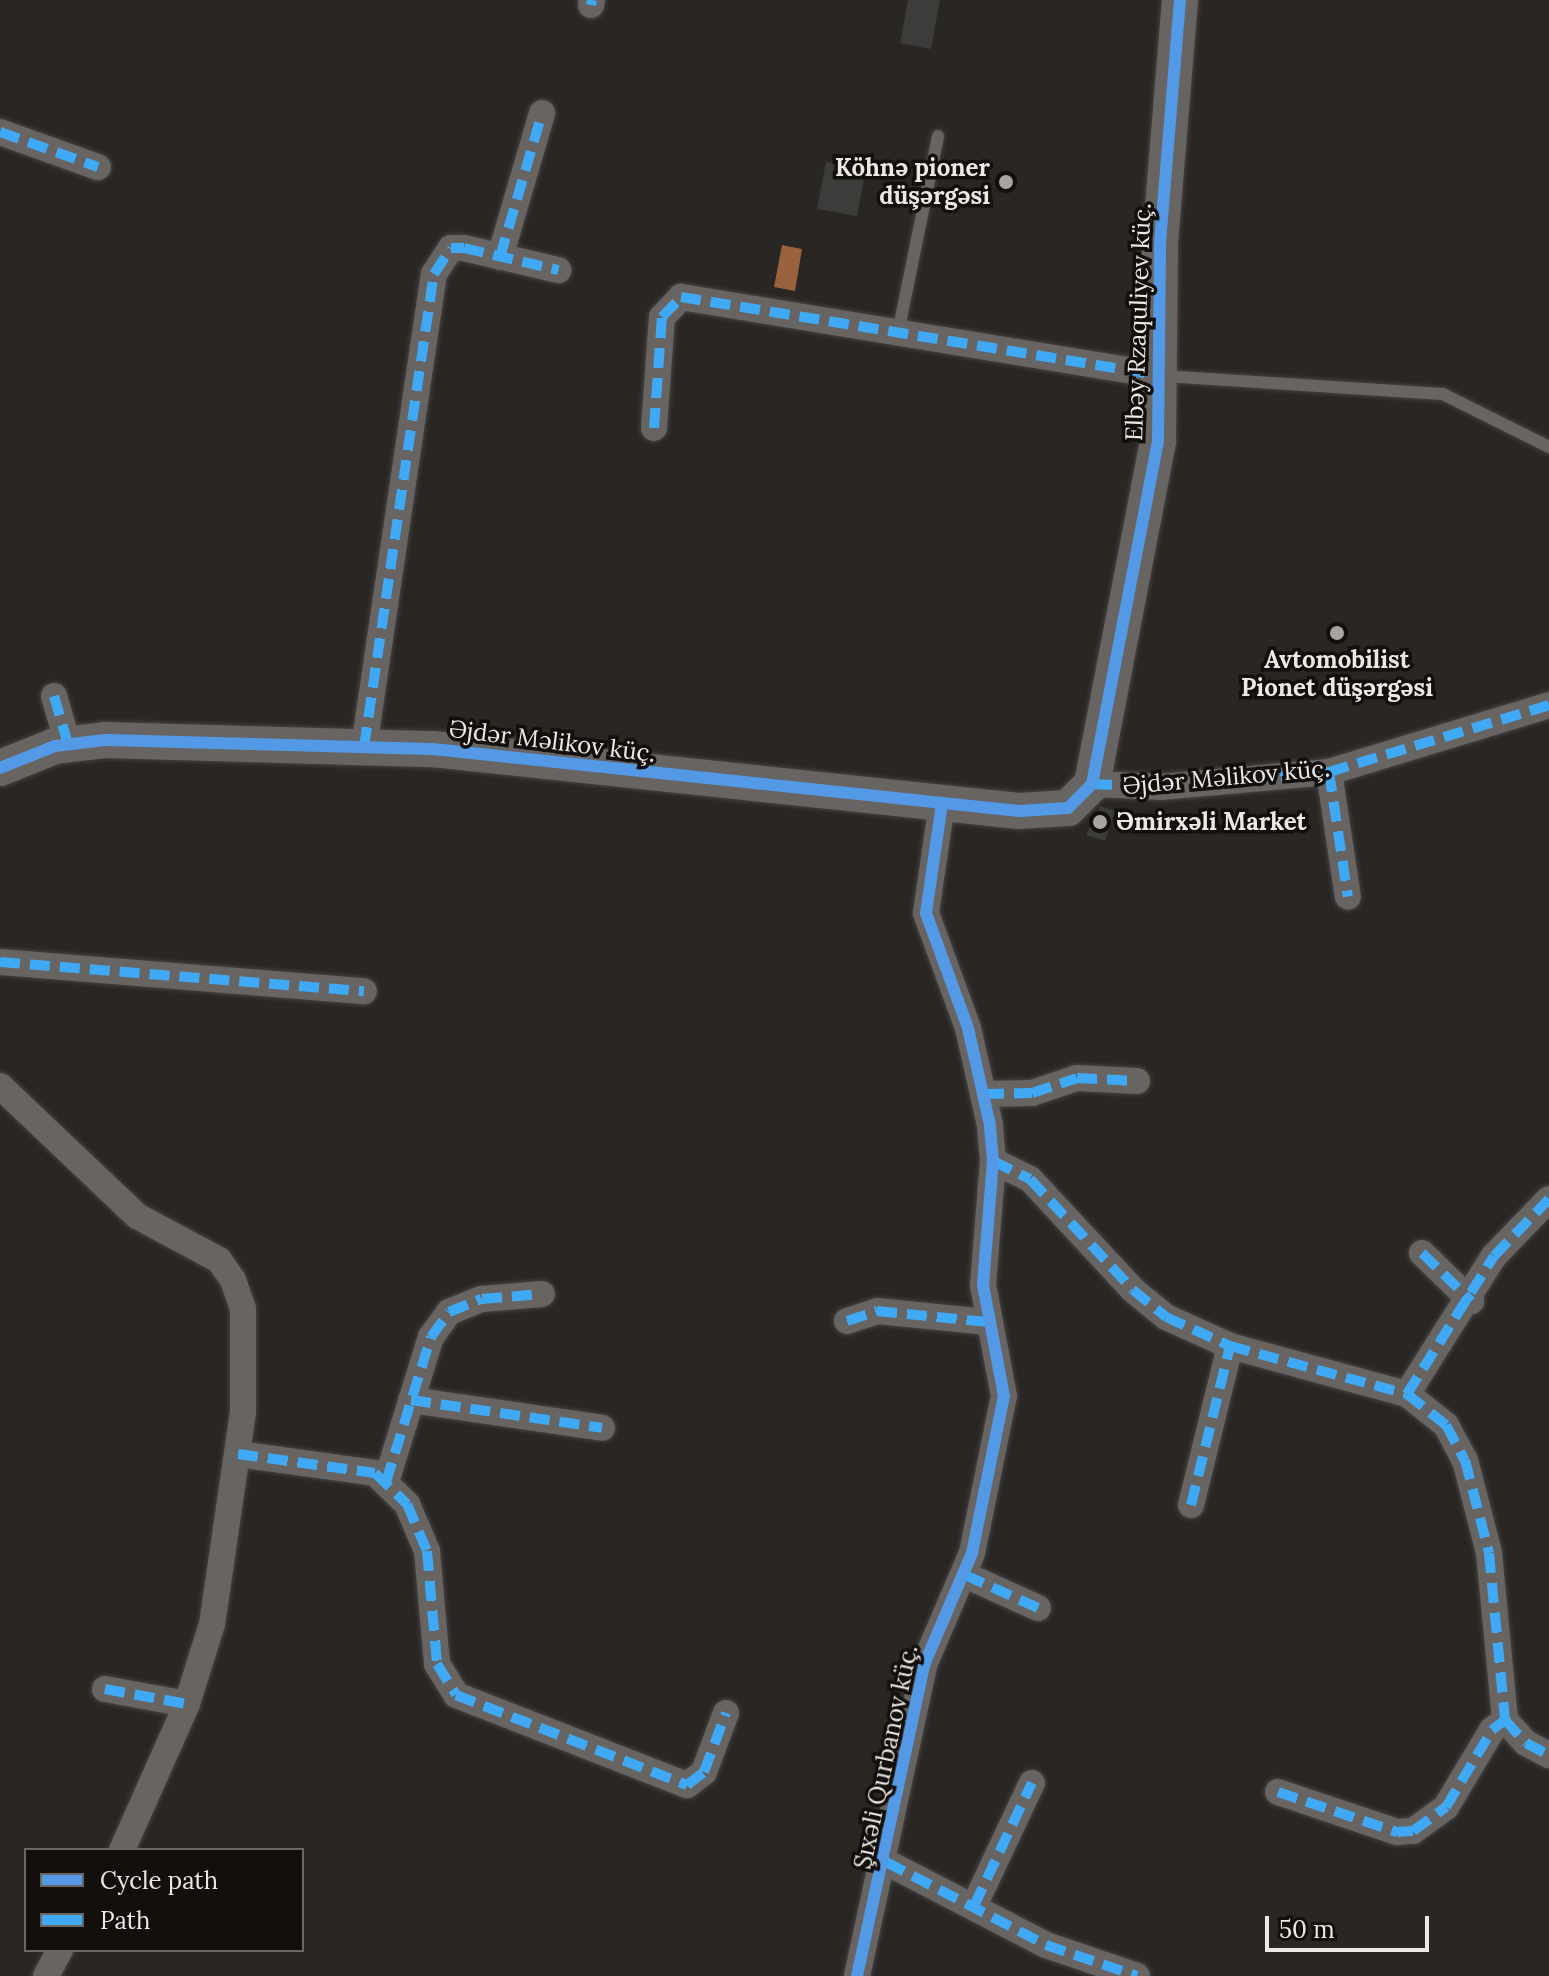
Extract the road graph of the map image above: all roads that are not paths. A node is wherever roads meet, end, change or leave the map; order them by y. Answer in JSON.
{"nodes":[{"id":1,"x":1180,"y":0,"type":"edge"},
{"id":2,"x":542,"y":113,"type":"dead end"},
{"id":3,"x":0,"y":132,"type":"edge"},
{"id":4,"x":938,"y":136,"type":"dead end"},
{"id":5,"x":98,"y":167,"type":"dead end"},
{"id":6,"x":500,"y":257,"type":"junction"},
{"id":7,"x":558,"y":270,"type":"dead end"},
{"id":8,"x":897,"y":336,"type":"junction"},
{"id":9,"x":1161,"y":376,"type":"junction"},
{"id":10,"x":654,"y":428,"type":"dead end"},
{"id":11,"x":1549,"y":447,"type":"edge"},
{"id":12,"x":54,"y":696,"type":"dead end"},
{"id":13,"x":1549,"y":705,"type":"edge"},
{"id":14,"x":68,"y":744,"type":"junction"},
{"id":15,"x":364,"y":747,"type":"junction"},
{"id":16,"x":0,"y":768,"type":"edge"},
{"id":17,"x":1329,"y":772,"type":"junction"},
{"id":18,"x":1092,"y":784,"type":"junction"},
{"id":19,"x":942,"y":803,"type":"junction"},
{"id":20,"x":1348,"y":897,"type":"dead end"},
{"id":21,"x":0,"y":962,"type":"edge"},
{"id":22,"x":364,"y":991,"type":"dead end"},
{"id":23,"x":1137,"y":1081,"type":"dead end"},
{"id":24,"x":0,"y":1086,"type":"edge"},
{"id":25,"x":984,"y":1094,"type":"junction"},
{"id":26,"x":993,"y":1161,"type":"junction"},
{"id":27,"x":1549,"y":1199,"type":"edge"},
{"id":28,"x":1422,"y":1253,"type":"dead end"},
{"id":29,"x":542,"y":1294,"type":"dead end"},
{"id":30,"x":1471,"y":1301,"type":"junction"},
{"id":31,"x":847,"y":1321,"type":"dead end"},
{"id":32,"x":988,"y":1322,"type":"junction"},
{"id":33,"x":1230,"y":1346,"type":"junction"},
{"id":34,"x":1407,"y":1394,"type":"junction"},
{"id":35,"x":411,"y":1400,"type":"junction"},
{"id":36,"x":602,"y":1428,"type":"dead end"},
{"id":37,"x":238,"y":1454,"type":"junction"},
{"id":38,"x":386,"y":1482,"type":"junction"},
{"id":39,"x":1191,"y":1505,"type":"dead end"},
{"id":40,"x":965,"y":1575,"type":"junction"},
{"id":41,"x":1038,"y":1608,"type":"dead end"},
{"id":42,"x":105,"y":1689,"type":"dead end"},
{"id":43,"x":187,"y":1704,"type":"junction"},
{"id":44,"x":726,"y":1713,"type":"dead end"},
{"id":45,"x":1505,"y":1720,"type":"junction"},
{"id":46,"x":1549,"y":1755,"type":"edge"},
{"id":47,"x":1032,"y":1783,"type":"dead end"},
{"id":48,"x":1278,"y":1792,"type":"dead end"},
{"id":49,"x":123,"y":1848,"type":"edge"},
{"id":50,"x":886,"y":1862,"type":"junction"},
{"id":51,"x":974,"y":1906,"type":"junction"},
{"id":52,"x":59,"y":1952,"type":"edge"},
{"id":53,"x":46,"y":1976,"type":"edge"},
{"id":54,"x":857,"y":1976,"type":"edge"},
{"id":55,"x":1137,"y":1976,"type":"edge"}],
"edges":[{"from":1,"to":9,"type":"street","name":"Elbəy Rzaquliyev küç."},
{"from":2,"to":6,"type":"street"},
{"from":3,"to":5,"type":"street"},
{"from":4,"to":8,"type":"lane"},
{"from":6,"to":7,"type":"street"},
{"from":6,"to":15,"type":"street"},
{"from":8,"to":9,"type":"street"},
{"from":8,"to":10,"type":"street"},
{"from":9,"to":11,"type":"lane"},
{"from":9,"to":18,"type":"street","name":"Elbəy Rzaquliyev küç."},
{"from":12,"to":14,"type":"street"},
{"from":13,"to":17,"type":"street","name":"Əjdər Məlikov küç."},
{"from":14,"to":15,"type":"street","name":"Əjdər Məlikov küç."},
{"from":14,"to":16,"type":"street","name":"Əjdər Məlikov küç."},
{"from":15,"to":19,"type":"street","name":"Əjdər Məlikov küç."},
{"from":17,"to":18,"type":"street","name":"Əjdər Məlikov küç."},
{"from":17,"to":20,"type":"street"},
{"from":18,"to":19,"type":"street","name":"Əjdər Məlikov küç."},
{"from":19,"to":25,"type":"street","name":"Şıxəli Qurbanov küç."},
{"from":21,"to":22,"type":"street"},
{"from":23,"to":25,"type":"street"},
{"from":24,"to":37,"type":"street"},
{"from":25,"to":26,"type":"street","name":"Şıxəli Qurbanov küç."},
{"from":26,"to":32,"type":"street","name":"Şıxəli Qurbanov küç."},
{"from":26,"to":33,"type":"street"},
{"from":27,"to":30,"type":"street"},
{"from":28,"to":30,"type":"street"},
{"from":29,"to":35,"type":"street"},
{"from":30,"to":34,"type":"street"},
{"from":31,"to":32,"type":"street"},
{"from":32,"to":40,"type":"street","name":"Şıxəli Qurbanov küç."},
{"from":33,"to":34,"type":"street"},
{"from":33,"to":39,"type":"street"},
{"from":34,"to":45,"type":"street"},
{"from":35,"to":36,"type":"street"},
{"from":35,"to":38,"type":"street"},
{"from":37,"to":38,"type":"street"},
{"from":37,"to":43,"type":"street"},
{"from":38,"to":44,"type":"street"},
{"from":40,"to":41,"type":"street"},
{"from":40,"to":50,"type":"street","name":"Şıxəli Qurbanov küç."},
{"from":42,"to":43,"type":"street"},
{"from":43,"to":49,"type":"street"},
{"from":45,"to":46,"type":"street"},
{"from":45,"to":48,"type":"street"},
{"from":47,"to":51,"type":"street"},
{"from":50,"to":51,"type":"street"},
{"from":50,"to":54,"type":"street","name":"Şıxəli Qurbanov küç."},
{"from":51,"to":55,"type":"street"},
{"from":52,"to":53,"type":"street"}]}
